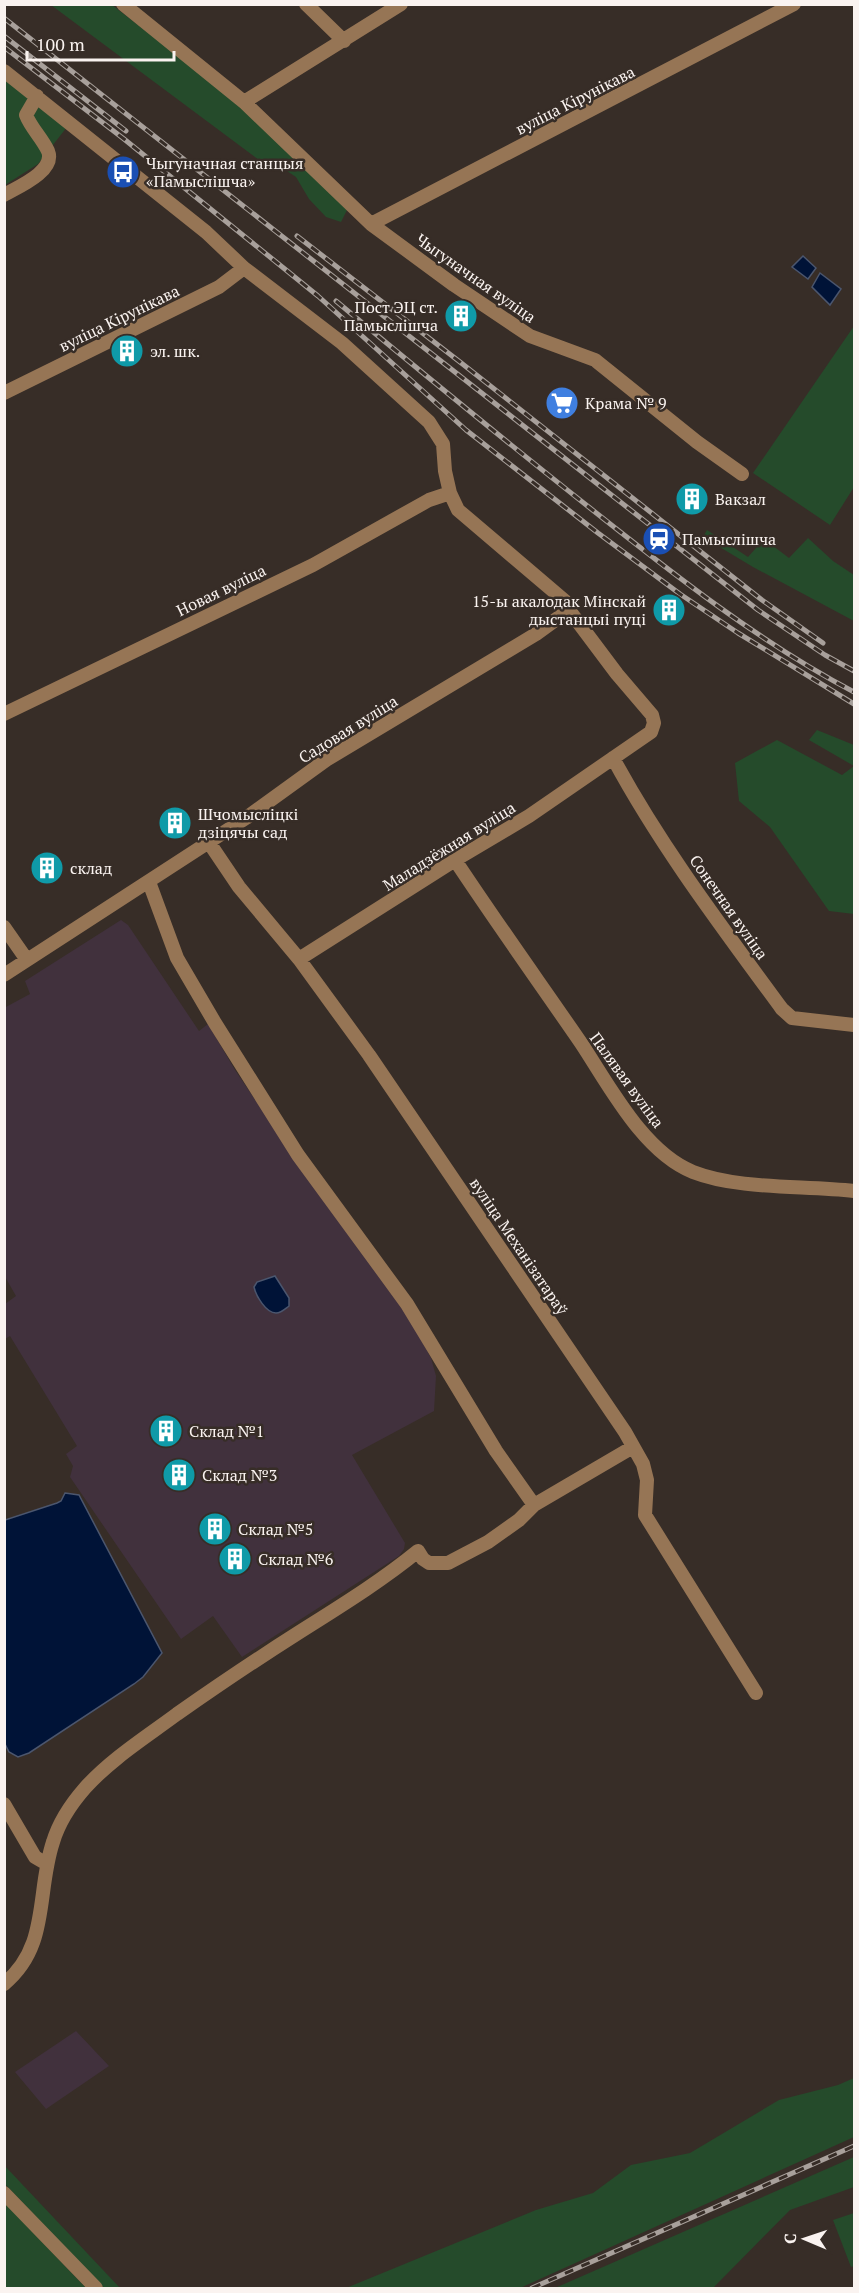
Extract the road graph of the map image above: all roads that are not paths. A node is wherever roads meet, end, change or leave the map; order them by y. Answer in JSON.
{"nodes":[{"id":1,"x":123,"y":4,"type":"edge"},
{"id":2,"x":306,"y":4,"type":"edge"},
{"id":3,"x":401,"y":4,"type":"edge"},
{"id":4,"x":794,"y":4,"type":"edge"},
{"id":5,"x":344,"y":41,"type":"junction"},
{"id":6,"x":4,"y":71,"type":"edge"},
{"id":7,"x":37,"y":96,"type":"junction"},
{"id":8,"x":244,"y":102,"type":"junction"},
{"id":9,"x":4,"y":195,"type":"edge"},
{"id":10,"x":370,"y":224,"type":"junction"},
{"id":11,"x":244,"y":268,"type":"junction"},
{"id":12,"x":4,"y":393,"type":"edge"},
{"id":13,"x":742,"y":474,"type":"dead end"},
{"id":14,"x":450,"y":493,"type":"junction"},
{"id":15,"x":569,"y":610,"type":"junction"},
{"id":16,"x":4,"y":714,"type":"edge"},
{"id":17,"x":613,"y":758,"type":"junction"},
{"id":18,"x":208,"y":841,"type":"junction"},
{"id":19,"x":455,"y":860,"type":"junction"},
{"id":20,"x":149,"y":882,"type":"junction"},
{"id":21,"x":4,"y":927,"type":"edge"},
{"id":22,"x":300,"y":959,"type":"junction"},
{"id":23,"x":27,"y":960,"type":"junction"},
{"id":24,"x":4,"y":975,"type":"edge"},
{"id":25,"x":855,"y":1025,"type":"edge"},
{"id":26,"x":855,"y":1191,"type":"edge"},
{"id":27,"x":633,"y":1447,"type":"junction"},
{"id":28,"x":534,"y":1504,"type":"junction"},
{"id":29,"x":756,"y":1693,"type":"dead end"},
{"id":30,"x":4,"y":1804,"type":"edge"},
{"id":31,"x":48,"y":1864,"type":"junction"},
{"id":32,"x":4,"y":1984,"type":"edge"},
{"id":33,"x":4,"y":2193,"type":"edge"},
{"id":34,"x":96,"y":2289,"type":"edge"}],
"edges":[{"from":1,"to":8,"type":"street","name":"Чыгуначная вуліца"},
{"from":2,"to":5,"type":"street"},
{"from":3,"to":5,"type":"street"},
{"from":4,"to":10,"type":"street","name":"вуліца Кірунікава"},
{"from":5,"to":8,"type":"street"},
{"from":6,"to":7,"type":"street"},
{"from":7,"to":9,"type":"street"},
{"from":7,"to":11,"type":"street"},
{"from":8,"to":10,"type":"street","name":"Чыгуначная вуліца"},
{"from":10,"to":13,"type":"street","name":"Чыгуначная вуліца"},
{"from":11,"to":12,"type":"street","name":"вуліца Кірунікава"},
{"from":11,"to":14,"type":"street"},
{"from":14,"to":15,"type":"street"},
{"from":14,"to":16,"type":"street","name":"Новая вуліца"},
{"from":15,"to":17,"type":"street","name":"Маладзёжная вуліца"},
{"from":15,"to":18,"type":"street","name":"Садовая вуліца"},
{"from":17,"to":19,"type":"street","name":"Маладзёжная вуліца"},
{"from":17,"to":25,"type":"street","name":"Сонечная вуліца"},
{"from":18,"to":20,"type":"street","name":"Садовая вуліца"},
{"from":18,"to":22,"type":"street","name":"вуліца Механізатараў"},
{"from":19,"to":22,"type":"street","name":"Маладзёжная вуліца"},
{"from":19,"to":26,"type":"street","name":"Палявая вуліца"},
{"from":20,"to":23,"type":"street","name":"Садовая вуліца"},
{"from":20,"to":28,"type":"street"},
{"from":21,"to":23,"type":"street"},
{"from":22,"to":27,"type":"street","name":"вуліца Механізатараў"},
{"from":23,"to":24,"type":"street","name":"Садовая вуліца"},
{"from":27,"to":28,"type":"street"},
{"from":27,"to":29,"type":"street","name":"вуліца Механізатараў"},
{"from":28,"to":31,"type":"street"},
{"from":30,"to":31,"type":"street"},
{"from":31,"to":32,"type":"street"},
{"from":33,"to":34,"type":"street"}]}
